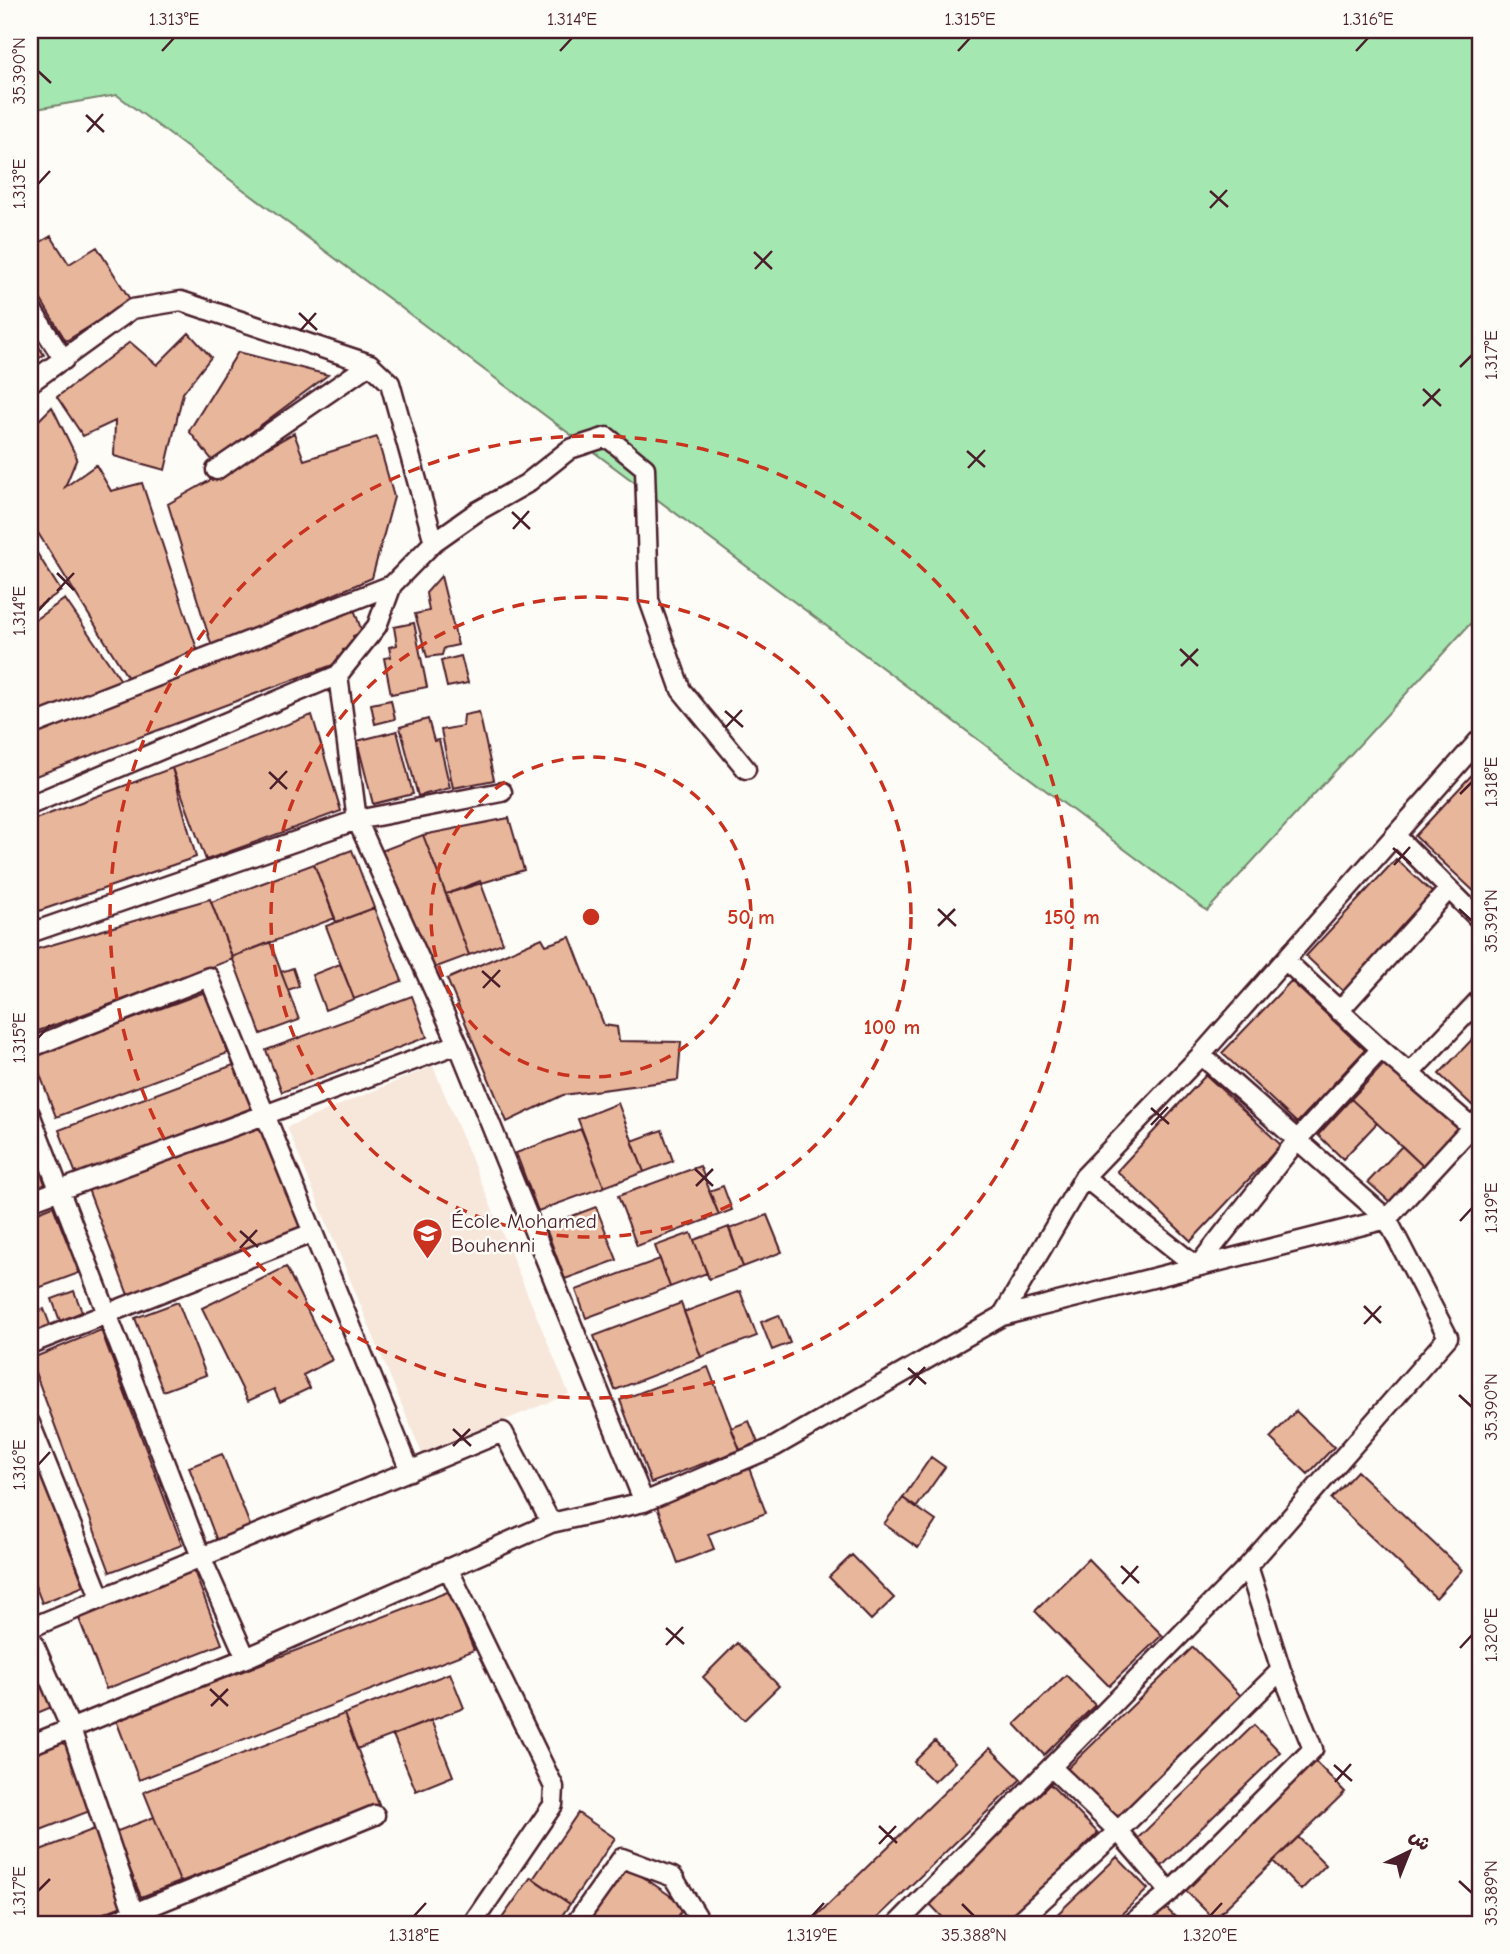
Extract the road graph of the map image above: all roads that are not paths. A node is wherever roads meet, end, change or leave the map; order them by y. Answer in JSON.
{"nodes":[{"id":1,"x":30,"y":307,"type":"edge"},
{"id":2,"x":64,"y":360,"type":"junction"},
{"id":3,"x":370,"y":364,"type":"junction"},
{"id":4,"x":30,"y":383,"type":"edge"},
{"id":5,"x":216,"y":470,"type":"dead end"},
{"id":6,"x":434,"y":542,"type":"junction"},
{"id":7,"x":392,"y":585,"type":"junction"},
{"id":8,"x":338,"y":675,"type":"junction"},
{"id":9,"x":30,"y":726,"type":"edge"},
{"id":10,"x":1480,"y":739,"type":"edge"},
{"id":11,"x":746,"y":769,"type":"dead end"},
{"id":12,"x":502,"y":792,"type":"dead end"},
{"id":13,"x":30,"y":805,"type":"edge"},
{"id":14,"x":357,"y":820,"type":"junction"},
{"id":15,"x":1395,"y":835,"type":"junction"},
{"id":16,"x":1449,"y":888,"type":"junction"},
{"id":17,"x":1480,"y":920,"type":"edge"},
{"id":18,"x":30,"y":933,"type":"edge"},
{"id":19,"x":1285,"y":960,"type":"junction"},
{"id":20,"x":1480,"y":999,"type":"edge"},
{"id":21,"x":1339,"y":1011,"type":"junction"},
{"id":22,"x":458,"y":1044,"type":"junction"},
{"id":23,"x":30,"y":1048,"type":"edge"},
{"id":24,"x":1381,"y":1049,"type":"junction"},
{"id":25,"x":1201,"y":1055,"type":"junction"},
{"id":26,"x":1409,"y":1074,"type":"junction"},
{"id":27,"x":30,"y":1114,"type":"edge"},
{"id":28,"x":265,"y":1116,"type":"junction"},
{"id":29,"x":1476,"y":1123,"type":"edge"},
{"id":30,"x":1297,"y":1140,"type":"junction"},
{"id":31,"x":1084,"y":1177,"type":"junction"},
{"id":32,"x":59,"y":1189,"type":"junction"},
{"id":33,"x":30,"y":1200,"type":"edge"},
{"id":34,"x":1387,"y":1219,"type":"junction"},
{"id":35,"x":312,"y":1233,"type":"junction"},
{"id":36,"x":1197,"y":1267,"type":"junction"},
{"id":37,"x":105,"y":1313,"type":"junction"},
{"id":38,"x":1002,"y":1316,"type":"junction"},
{"id":39,"x":30,"y":1344,"type":"edge"},
{"id":40,"x":30,"y":1423,"type":"edge"},
{"id":41,"x":410,"y":1471,"type":"junction"},
{"id":42,"x":644,"y":1502,"type":"junction"},
{"id":43,"x":551,"y":1523,"type":"junction"},
{"id":44,"x":201,"y":1557,"type":"junction"},
{"id":45,"x":1248,"y":1566,"type":"junction"},
{"id":46,"x":448,"y":1568,"type":"junction"},
{"id":47,"x":101,"y":1598,"type":"junction"},
{"id":48,"x":30,"y":1628,"type":"edge"},
{"id":49,"x":30,"y":1635,"type":"edge"},
{"id":50,"x":246,"y":1658,"type":"junction"},
{"id":51,"x":1281,"y":1670,"type":"junction"},
{"id":52,"x":71,"y":1729,"type":"junction"},
{"id":53,"x":30,"y":1745,"type":"edge"},
{"id":54,"x":1051,"y":1767,"type":"junction"},
{"id":55,"x":375,"y":1815,"type":"dead end"},
{"id":56,"x":1118,"y":1831,"type":"junction"},
{"id":57,"x":1170,"y":1892,"type":"junction"},
{"id":58,"x":134,"y":1914,"type":"junction"},
{"id":59,"x":107,"y":1924,"type":"edge"},
{"id":60,"x":472,"y":1924,"type":"edge"},
{"id":61,"x":575,"y":1924,"type":"edge"},
{"id":62,"x":691,"y":1924,"type":"edge"},
{"id":63,"x":897,"y":1924,"type":"edge"},
{"id":64,"x":1016,"y":1924,"type":"edge"},
{"id":65,"x":1131,"y":1924,"type":"edge"}],
"edges":[{"from":1,"to":2,"type":"street"},
{"from":2,"to":3,"type":"street"},
{"from":2,"to":4,"type":"street"},
{"from":3,"to":5,"type":"street"},
{"from":3,"to":6,"type":"street"},
{"from":6,"to":7,"type":"street"},
{"from":6,"to":11,"type":"street"},
{"from":7,"to":8,"type":"street"},
{"from":7,"to":9,"type":"street"},
{"from":8,"to":13,"type":"street"},
{"from":8,"to":14,"type":"street"},
{"from":10,"to":15,"type":"street"},
{"from":12,"to":14,"type":"street"},
{"from":14,"to":18,"type":"street"},
{"from":14,"to":22,"type":"street"},
{"from":15,"to":16,"type":"street"},
{"from":15,"to":19,"type":"street"},
{"from":16,"to":17,"type":"street"},
{"from":16,"to":21,"type":"street"},
{"from":19,"to":21,"type":"street"},
{"from":19,"to":25,"type":"street"},
{"from":20,"to":26,"type":"street"},
{"from":21,"to":24,"type":"street"},
{"from":22,"to":28,"type":"street"},
{"from":22,"to":42,"type":"street"},
{"from":23,"to":28,"type":"street"},
{"from":24,"to":26,"type":"street"},
{"from":24,"to":30,"type":"street"},
{"from":25,"to":30,"type":"street"},
{"from":25,"to":31,"type":"street"},
{"from":26,"to":29,"type":"street"},
{"from":27,"to":32,"type":"street"},
{"from":28,"to":32,"type":"street"},
{"from":28,"to":35,"type":"street"},
{"from":29,"to":34,"type":"street"},
{"from":30,"to":34,"type":"street"},
{"from":30,"to":36,"type":"street"},
{"from":31,"to":36,"type":"street"},
{"from":31,"to":38,"type":"street"},
{"from":32,"to":33,"type":"street"},
{"from":32,"to":37,"type":"street"},
{"from":34,"to":36,"type":"street"},
{"from":34,"to":45,"type":"street"},
{"from":35,"to":37,"type":"street"},
{"from":35,"to":41,"type":"street"},
{"from":36,"to":38,"type":"street"},
{"from":37,"to":39,"type":"street"},
{"from":37,"to":44,"type":"street"},
{"from":38,"to":42,"type":"street"},
{"from":40,"to":47,"type":"street"},
{"from":41,"to":43,"type":"street"},
{"from":41,"to":44,"type":"street"},
{"from":42,"to":43,"type":"street"},
{"from":43,"to":46,"type":"street"},
{"from":44,"to":47,"type":"street"},
{"from":44,"to":50,"type":"street"},
{"from":45,"to":51,"type":"street"},
{"from":45,"to":54,"type":"street"},
{"from":46,"to":50,"type":"street"},
{"from":46,"to":60,"type":"street"},
{"from":47,"to":48,"type":"street"},
{"from":49,"to":52,"type":"street"},
{"from":50,"to":52,"type":"street"},
{"from":51,"to":56,"type":"street"},
{"from":51,"to":57,"type":"street"},
{"from":52,"to":53,"type":"street"},
{"from":52,"to":58,"type":"street"},
{"from":54,"to":56,"type":"street"},
{"from":54,"to":63,"type":"street"},
{"from":55,"to":58,"type":"street"},
{"from":56,"to":57,"type":"street"},
{"from":56,"to":64,"type":"street"},
{"from":57,"to":65,"type":"street"},
{"from":58,"to":59,"type":"street"},
{"from":61,"to":62,"type":"street"}]}
